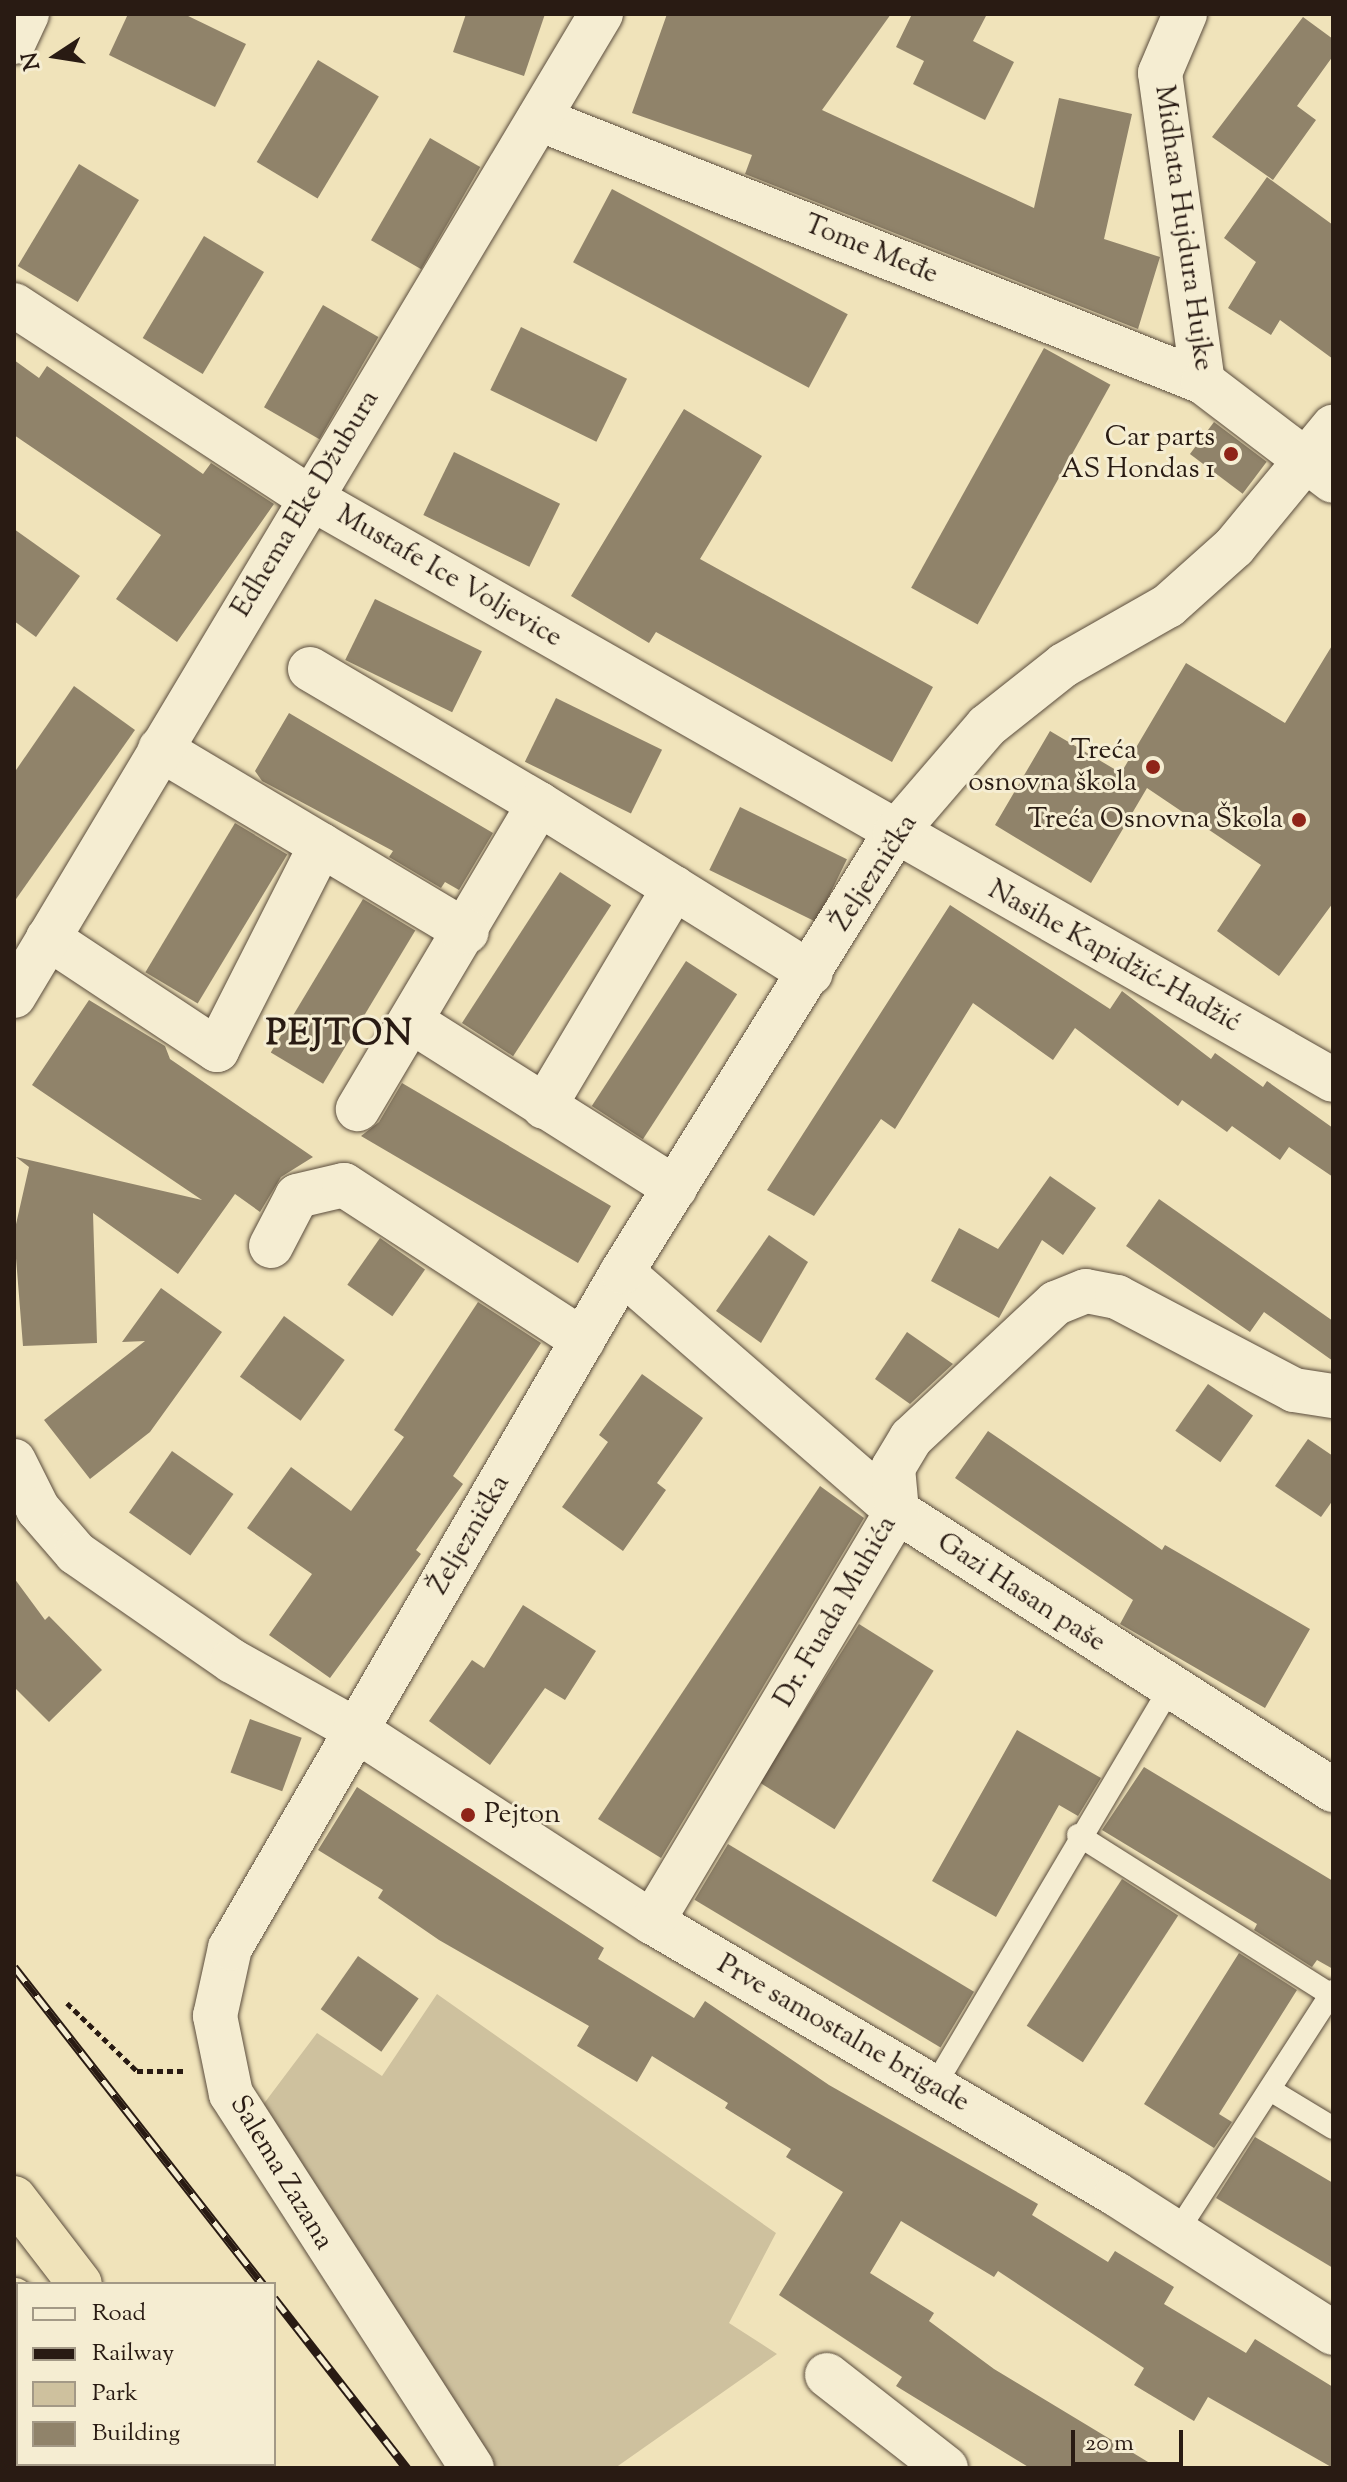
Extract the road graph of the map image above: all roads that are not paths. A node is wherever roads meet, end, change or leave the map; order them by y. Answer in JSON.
{"nodes":[{"id":1,"x":27,"y":14,"type":"edge"},
{"id":2,"x":601,"y":14,"type":"edge"},
{"id":3,"x":1185,"y":14,"type":"edge"},
{"id":4,"x":14,"y":42,"type":"edge"},
{"id":5,"x":539,"y":119,"type":"junction"},
{"id":6,"x":14,"y":305,"type":"edge"},
{"id":7,"x":1203,"y":382,"type":"junction"},
{"id":8,"x":1333,"y":427,"type":"edge"},
{"id":9,"x":1319,"y":471,"type":"edge"},
{"id":10,"x":309,"y":497,"type":"junction"},
{"id":11,"x":310,"y":669,"type":"dead end"},
{"id":12,"x":160,"y":749,"type":"junction"},
{"id":13,"x":539,"y":804,"type":"junction"},
{"id":14,"x":895,"y":833,"type":"junction"},
{"id":15,"x":321,"y":845,"type":"junction"},
{"id":16,"x":674,"y":888,"type":"junction"},
{"id":17,"x":467,"y":932,"type":"junction"},
{"id":18,"x":48,"y":938,"type":"junction"},
{"id":19,"x":811,"y":973,"type":"junction"},
{"id":20,"x":14,"y":996,"type":"edge"},
{"id":21,"x":414,"y":1023,"type":"junction"},
{"id":22,"x":1333,"y":1080,"type":"edge"},
{"id":23,"x":544,"y":1107,"type":"junction"},
{"id":24,"x":358,"y":1109,"type":"dead end"},
{"id":25,"x":675,"y":1188,"type":"junction"},
{"id":26,"x":271,"y":1246,"type":"dead end"},
{"id":27,"x":622,"y":1272,"type":"junction"},
{"id":28,"x":583,"y":1340,"type":"junction"},
{"id":29,"x":1333,"y":1396,"type":"edge"},
{"id":30,"x":14,"y":1461,"type":"edge"},
{"id":31,"x":897,"y":1511,"type":"junction"},
{"id":32,"x":1170,"y":1688,"type":"junction"},
{"id":33,"x":356,"y":1730,"type":"junction"},
{"id":34,"x":1333,"y":1790,"type":"edge"},
{"id":35,"x":1078,"y":1835,"type":"junction"},
{"id":36,"x":652,"y":1922,"type":"junction"},
{"id":37,"x":1332,"y":1993,"type":"edge"},
{"id":38,"x":934,"y":2087,"type":"junction"},
{"id":39,"x":1272,"y":2091,"type":"junction"},
{"id":40,"x":1333,"y":2128,"type":"edge"},
{"id":41,"x":14,"y":2198,"type":"edge"},
{"id":42,"x":1177,"y":2232,"type":"junction"},
{"id":43,"x":78,"y":2282,"type":"edge"},
{"id":44,"x":1333,"y":2333,"type":"edge"},
{"id":45,"x":827,"y":2375,"type":"dead end"},
{"id":46,"x":472,"y":2468,"type":"edge"},
{"id":47,"x":946,"y":2468,"type":"edge"}],
"edges":[{"from":1,"to":4,"type":"street"},
{"from":2,"to":5,"type":"street","name":"Edhema Eke Džubura"},
{"from":3,"to":7,"type":"street","name":"Midhata Hujdura Hujke"},
{"from":5,"to":7,"type":"street","name":"Tome Međe"},
{"from":5,"to":10,"type":"street","name":"Edhema Eke Džubura"},
{"from":6,"to":10,"type":"street","name":"Mustafe Ice Voljevice"},
{"from":7,"to":9,"type":"street","name":"Midhata Hujdura Hujke"},
{"from":8,"to":9,"type":"street","name":"Željeznička"},
{"from":9,"to":14,"type":"street","name":"Željeznička"},
{"from":10,"to":12,"type":"street","name":"Edhema Eke Džubura"},
{"from":10,"to":14,"type":"street","name":"Mustafe Ice Voljevice"},
{"from":11,"to":13,"type":"street"},
{"from":12,"to":15,"type":"street"},
{"from":12,"to":18,"type":"street","name":"Edhema Eke Džubura"},
{"from":13,"to":16,"type":"street"},
{"from":13,"to":17,"type":"street"},
{"from":14,"to":19,"type":"street","name":"Željeznička"},
{"from":14,"to":22,"type":"street","name":"Nasihe Kapidžić-Hadžić"},
{"from":15,"to":17,"type":"street"},
{"from":15,"to":18,"type":"street"},
{"from":16,"to":19,"type":"street"},
{"from":16,"to":23,"type":"street"},
{"from":17,"to":21,"type":"street"},
{"from":18,"to":20,"type":"street","name":"Edhema Eke Džubura"},
{"from":19,"to":25,"type":"street","name":"Željeznička"},
{"from":21,"to":23,"type":"street"},
{"from":21,"to":24,"type":"street"},
{"from":23,"to":25,"type":"street"},
{"from":25,"to":27,"type":"street","name":"Željeznička"},
{"from":26,"to":28,"type":"street"},
{"from":27,"to":28,"type":"street","name":"Željeznička"},
{"from":27,"to":31,"type":"street","name":"Gazi Hasan paše"},
{"from":28,"to":33,"type":"street","name":"Željeznička"},
{"from":29,"to":31,"type":"street","name":"Dr. Fuada Muhića"},
{"from":30,"to":33,"type":"street"},
{"from":31,"to":32,"type":"street","name":"Gazi Hasan paše"},
{"from":31,"to":36,"type":"street","name":"Dr. Fuada Muhića"},
{"from":32,"to":34,"type":"street","name":"Gazi Hasan paše"},
{"from":32,"to":35,"type":"lane"},
{"from":33,"to":36,"type":"street","name":"Prve samostalne brigade"},
{"from":33,"to":46,"type":"street","name":"Salema Zazana"},
{"from":35,"to":37,"type":"lane"},
{"from":35,"to":38,"type":"lane"},
{"from":36,"to":38,"type":"street","name":"Prve samostalne brigade"},
{"from":37,"to":39,"type":"lane"},
{"from":38,"to":42,"type":"street","name":"Prve samostalne brigade"},
{"from":39,"to":40,"type":"lane"},
{"from":39,"to":42,"type":"lane"},
{"from":41,"to":43,"type":"highway"},
{"from":42,"to":44,"type":"street","name":"Prve samostalne brigade"},
{"from":45,"to":47,"type":"street"}]}
